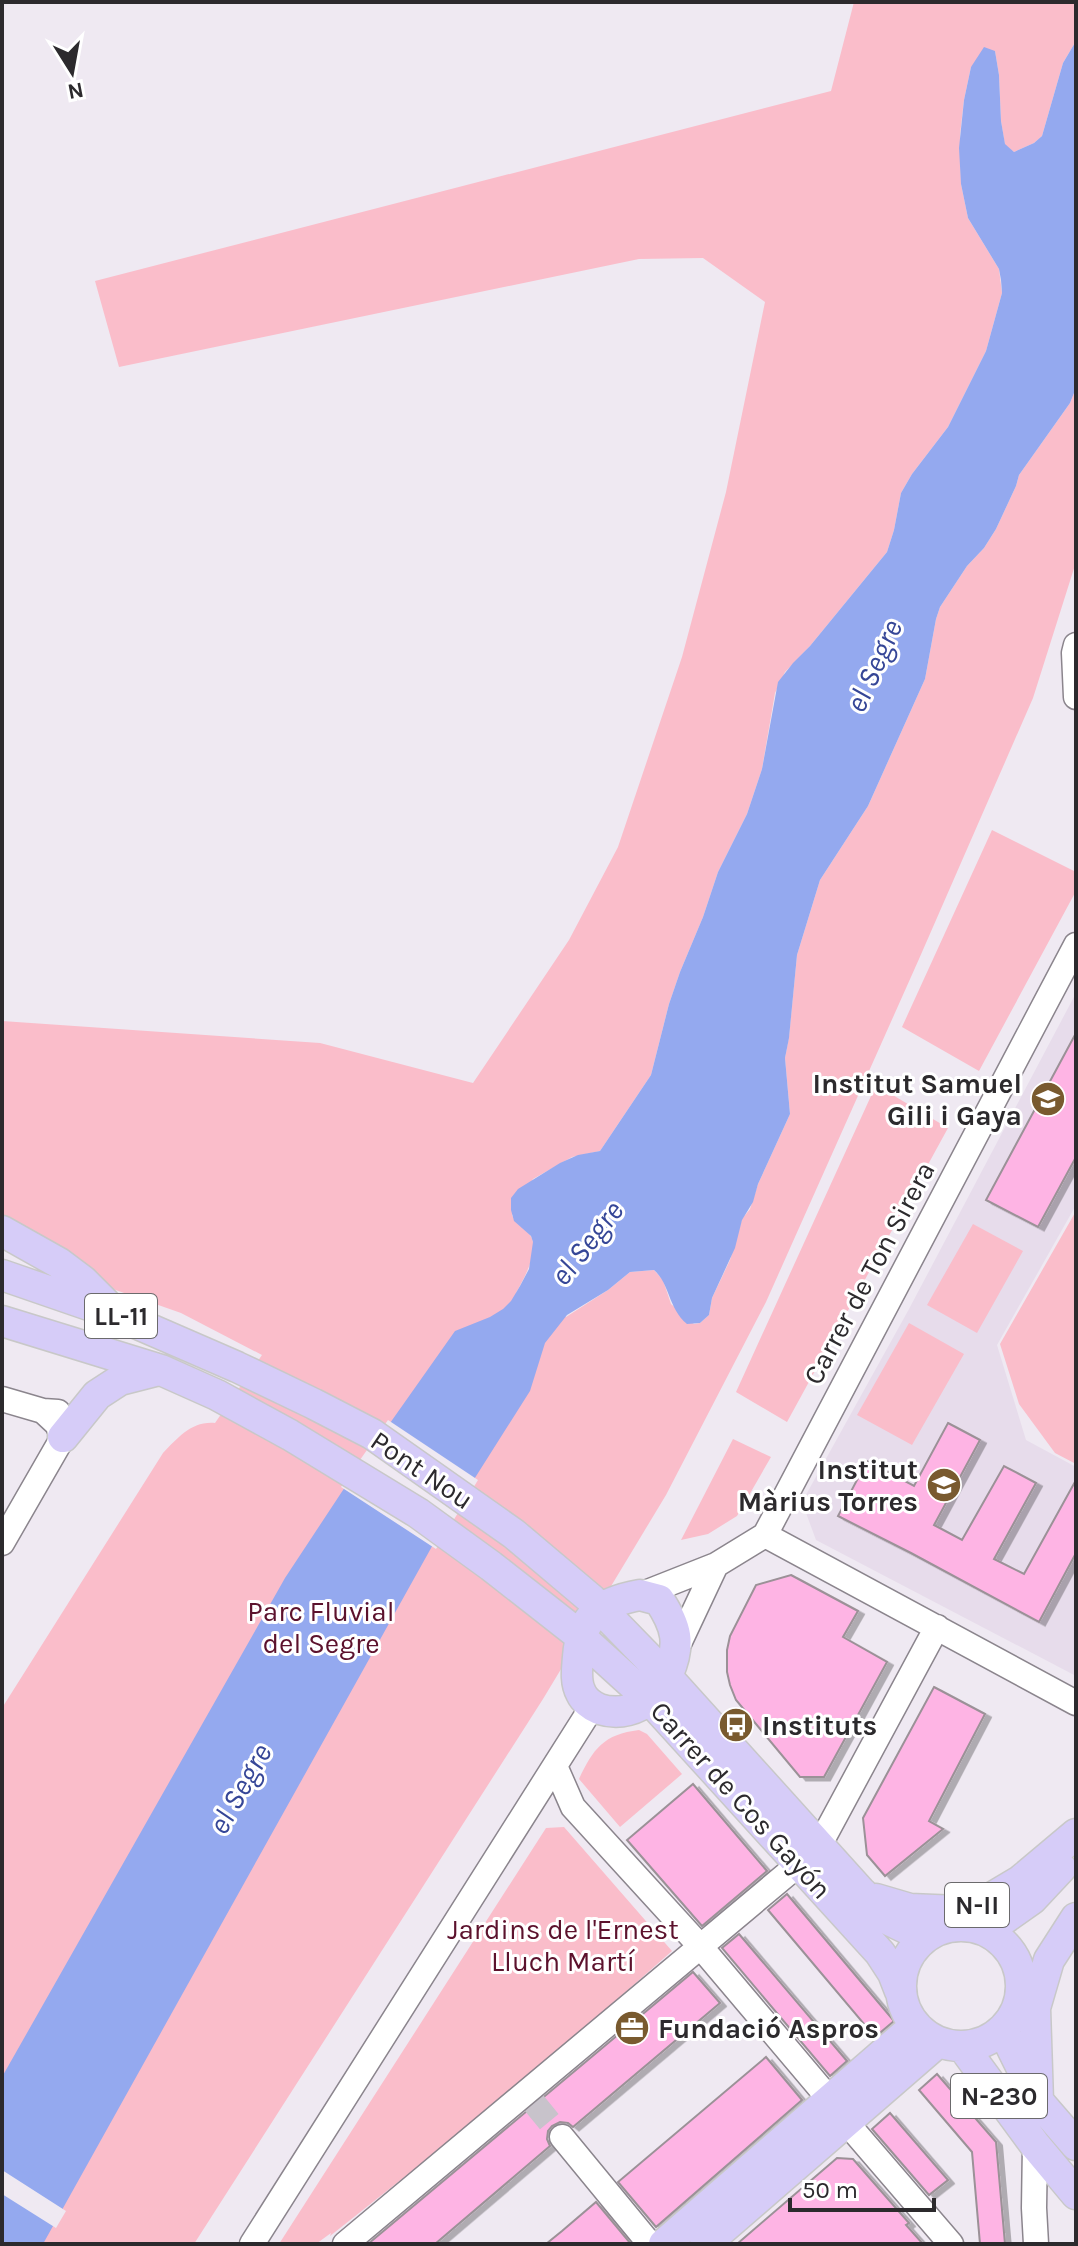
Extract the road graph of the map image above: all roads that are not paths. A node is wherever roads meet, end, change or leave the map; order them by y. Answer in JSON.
{"nodes":[{"id":1,"x":1075,"y":649,"type":"edge"},
{"id":2,"x":1076,"y":697,"type":"edge"},
{"id":3,"x":1076,"y":945,"type":"edge"},
{"id":4,"x":2,"y":1231,"type":"edge"},
{"id":5,"x":2,"y":1275,"type":"edge"},
{"id":6,"x":115,"y":1314,"type":"junction"},
{"id":7,"x":2,"y":1321,"type":"edge"},
{"id":8,"x":161,"y":1370,"type":"junction"},
{"id":9,"x":2,"y":1399,"type":"edge"},
{"id":10,"x":72,"y":1426,"type":"junction"},
{"id":11,"x":765,"y":1535,"type":"junction"},
{"id":12,"x":2,"y":1543,"type":"edge"},
{"id":13,"x":716,"y":1565,"type":"junction"},
{"id":14,"x":640,"y":1595,"type":"junction"},
{"id":15,"x":596,"y":1604,"type":"junction"},
{"id":16,"x":937,"y":1627,"type":"junction"},
{"id":17,"x":572,"y":1630,"type":"junction"},
{"id":18,"x":664,"y":1676,"type":"junction"},
{"id":19,"x":1076,"y":1703,"type":"edge"},
{"id":20,"x":592,"y":1707,"type":"junction"},
{"id":21,"x":555,"y":1766,"type":"junction"},
{"id":22,"x":530,"y":1806,"type":"junction"},
{"id":23,"x":573,"y":1807,"type":"junction"},
{"id":24,"x":1076,"y":1834,"type":"edge"},
{"id":25,"x":1076,"y":1850,"type":"edge"},
{"id":26,"x":809,"y":1855,"type":"junction"},
{"id":27,"x":860,"y":1891,"type":"junction"},
{"id":28,"x":1076,"y":1900,"type":"edge"},
{"id":29,"x":1076,"y":1918,"type":"edge"},
{"id":30,"x":987,"y":1931,"type":"junction"},
{"id":31,"x":924,"y":1937,"type":"junction"},
{"id":32,"x":700,"y":1946,"type":"junction"},
{"id":33,"x":1020,"y":1971,"type":"junction"},
{"id":34,"x":900,"y":1991,"type":"junction"},
{"id":35,"x":1003,"y":2030,"type":"junction"},
{"id":36,"x":939,"y":2039,"type":"junction"},
{"id":37,"x":1038,"y":2101,"type":"junction"},
{"id":38,"x":838,"y":2111,"type":"junction"},
{"id":39,"x":562,"y":2137,"type":"tunnel mouth"},
{"id":40,"x":1035,"y":2145,"type":"junction"},
{"id":41,"x":1076,"y":2145,"type":"edge"},
{"id":42,"x":1076,"y":2194,"type":"edge"},
{"id":43,"x":252,"y":2244,"type":"edge"},
{"id":44,"x":345,"y":2244,"type":"edge"},
{"id":45,"x":650,"y":2244,"type":"edge"},
{"id":46,"x":664,"y":2244,"type":"edge"},
{"id":47,"x":705,"y":2244,"type":"edge"},
{"id":48,"x":951,"y":2244,"type":"edge"},
{"id":49,"x":1036,"y":2244,"type":"edge"}],
"edges":[{"from":1,"to":2,"type":"street"},
{"from":3,"to":11,"type":"street","name":"Carrer de Ton Sirera"},
{"from":4,"to":6,"type":"main road"},
{"from":5,"to":6,"type":"main road","number":"LL-11"},
{"from":6,"to":15,"type":"main road","name":"Pont Nou","number":"LL-11"},
{"from":7,"to":8,"type":"main road","number":"LL-11"},
{"from":8,"to":10,"type":"main road"},
{"from":8,"to":17,"type":"main road","name":"Pont Nou","number":"LL-11"},
{"from":9,"to":10,"type":"street"},
{"from":10,"to":12,"type":"street"},
{"from":11,"to":13,"type":"street"},
{"from":11,"to":16,"type":"street"},
{"from":13,"to":14,"type":"street"},
{"from":13,"to":18,"type":"street"},
{"from":14,"to":15,"type":"main road"},
{"from":14,"to":18,"type":"main road"},
{"from":15,"to":17,"type":"main road"},
{"from":15,"to":18,"type":"main road","name":"Carrer de Cos Gayón"},
{"from":16,"to":19,"type":"street"},
{"from":16,"to":26,"type":"street"},
{"from":17,"to":18,"type":"main road","name":"Carrer de Cos Gayón"},
{"from":17,"to":20,"type":"main road"},
{"from":18,"to":20,"type":"main road"},
{"from":18,"to":26,"type":"main road","name":"Carrer de Cos Gayón"},
{"from":20,"to":21,"type":"street"},
{"from":21,"to":22,"type":"street"},
{"from":21,"to":23,"type":"street"},
{"from":22,"to":23,"type":"street"},
{"from":22,"to":43,"type":"street"},
{"from":23,"to":32,"type":"street"},
{"from":24,"to":27,"type":"main road","number":"N-II"},
{"from":25,"to":30,"type":"main road","number":"N-II"},
{"from":26,"to":27,"type":"main road","name":"Carrer de Cos Gayón"},
{"from":26,"to":32,"type":"street"},
{"from":26,"to":34,"type":"main road","name":"Carrer de Cos Gayón"},
{"from":27,"to":31,"type":"main road","name":"Carrer de Cos Gayón"},
{"from":28,"to":33,"type":"main road","number":"N-II"},
{"from":29,"to":37,"type":"main road"},
{"from":30,"to":31,"type":"main road"},
{"from":30,"to":33,"type":"main road"},
{"from":31,"to":34,"type":"main road"},
{"from":32,"to":38,"type":"street"},
{"from":32,"to":44,"type":"street"},
{"from":33,"to":35,"type":"main road"},
{"from":34,"to":36,"type":"main road"},
{"from":35,"to":36,"type":"main road"},
{"from":35,"to":37,"type":"main road","number":"N-230"},
{"from":36,"to":38,"type":"main road"},
{"from":36,"to":40,"type":"main road","number":"N-230"},
{"from":37,"to":41,"type":"main road","number":"N-230"},
{"from":38,"to":46,"type":"main road"},
{"from":38,"to":47,"type":"main road"},
{"from":38,"to":48,"type":"street"},
{"from":39,"to":45,"type":"street"},
{"from":40,"to":42,"type":"main road","number":"N-230"},
{"from":40,"to":49,"type":"street"}]}
